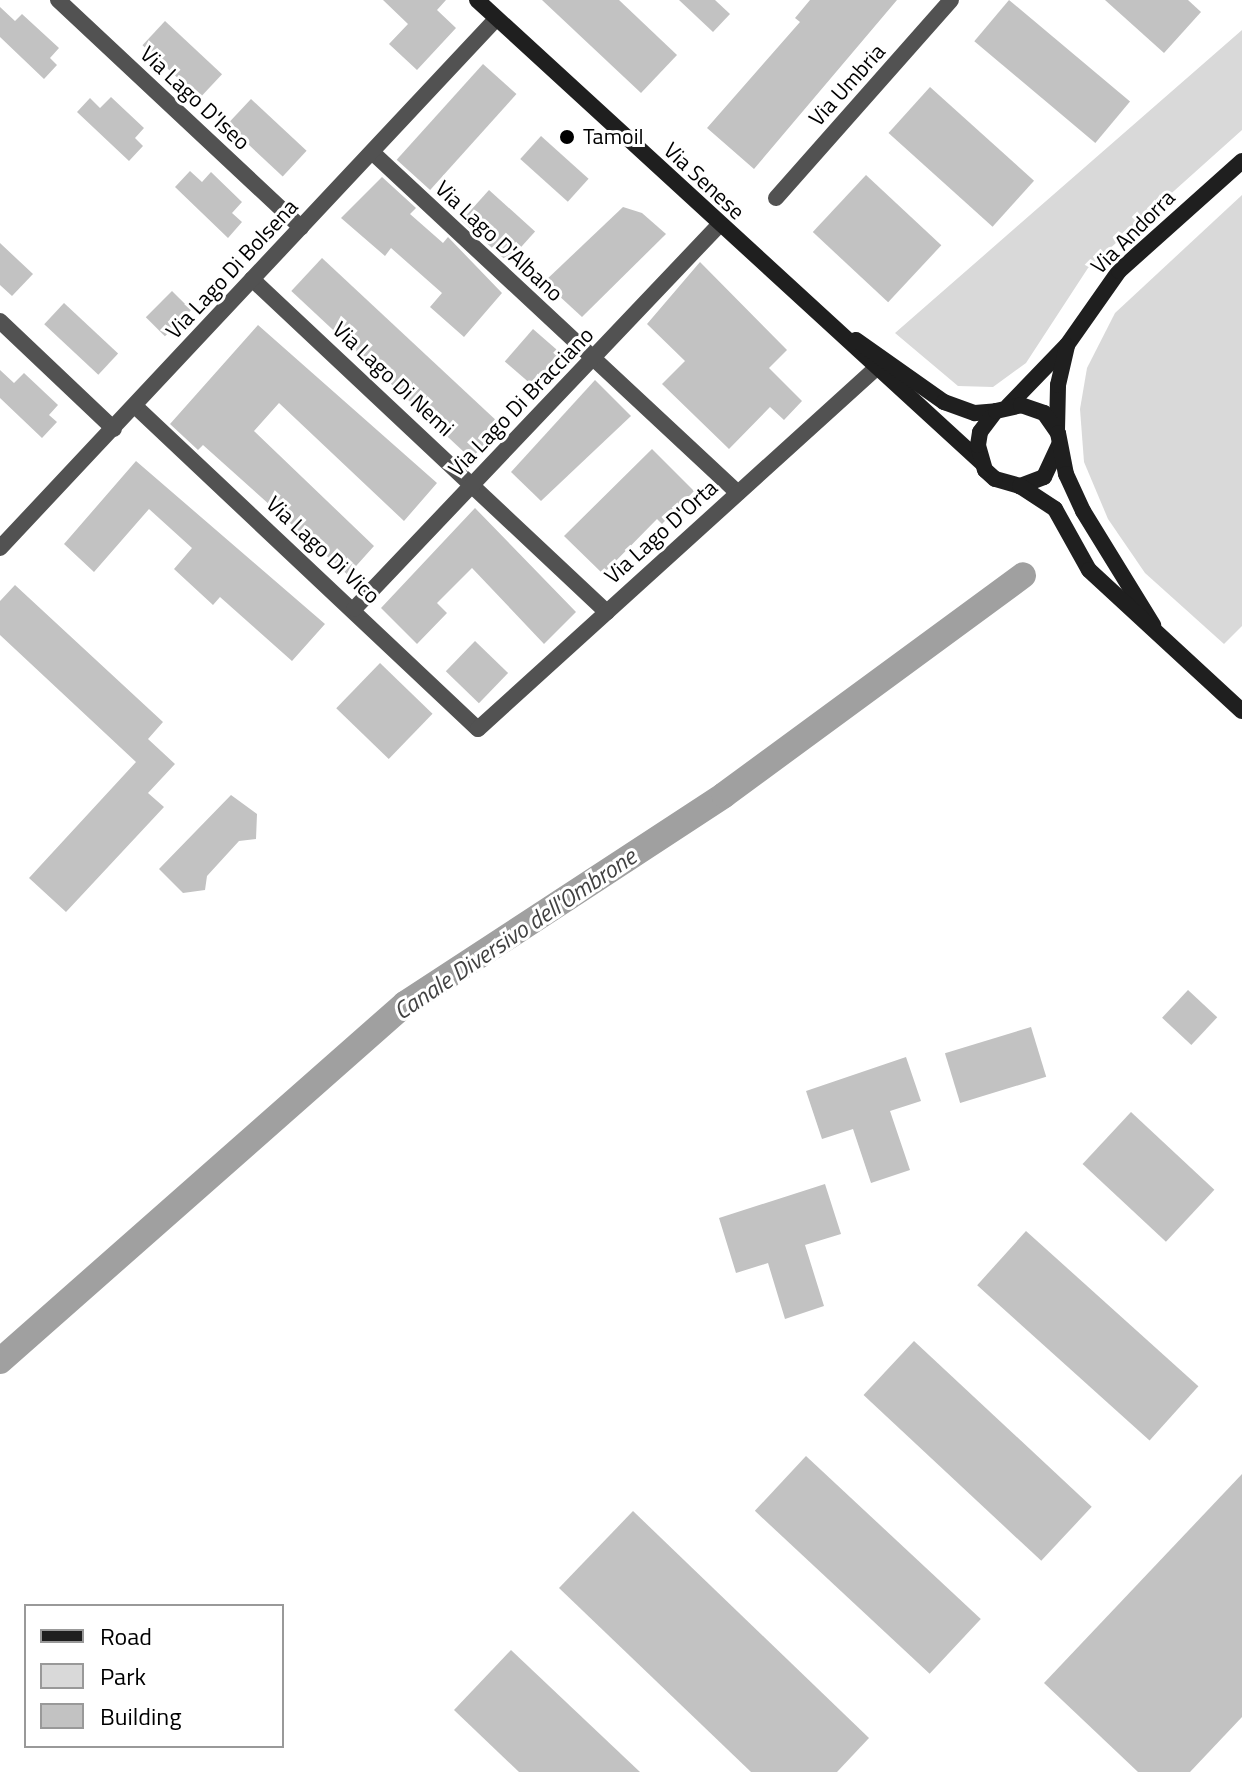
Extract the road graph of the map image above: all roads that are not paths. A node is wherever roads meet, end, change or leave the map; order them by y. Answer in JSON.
{"nodes":[{"id":1,"x":58,"y":0,"type":"edge"},
{"id":2,"x":477,"y":0,"type":"edge"},
{"id":3,"x":951,"y":0,"type":"edge"},
{"id":4,"x":496,"y":19,"type":"junction"},
{"id":5,"x":372,"y":152,"type":"junction"},
{"id":6,"x":1242,"y":161,"type":"edge"},
{"id":7,"x":776,"y":198,"type":"dead end"},
{"id":8,"x":719,"y":225,"type":"junction"},
{"id":9,"x":301,"y":227,"type":"junction"},
{"id":10,"x":252,"y":279,"type":"junction"},
{"id":11,"x":0,"y":321,"type":"edge"},
{"id":12,"x":835,"y":326,"type":"junction"},
{"id":13,"x":1067,"y":345,"type":"junction"},
{"id":14,"x":593,"y":360,"type":"junction"},
{"id":15,"x":875,"y":369,"type":"junction"},
{"id":16,"x":135,"y":406,"type":"junction"},
{"id":17,"x":1002,"y":408,"type":"junction"},
{"id":18,"x":114,"y":429,"type":"junction"},
{"id":19,"x":1058,"y":439,"type":"junction"},
{"id":20,"x":982,"y":463,"type":"junction"},
{"id":21,"x":473,"y":484,"type":"junction"},
{"id":22,"x":1020,"y":486,"type":"junction"},
{"id":23,"x":738,"y":493,"type":"junction"},
{"id":24,"x":0,"y":548,"type":"edge"},
{"id":25,"x":354,"y":609,"type":"junction"},
{"id":26,"x":607,"y":612,"type":"junction"},
{"id":27,"x":1153,"y":625,"type":"junction"},
{"id":28,"x":1242,"y":711,"type":"edge"},
{"id":29,"x":478,"y":729,"type":"joint"}],
"edges":[{"from":1,"to":9,"type":"street","name":"Via Lago D'Iseo"},
{"from":2,"to":4,"type":"main road","name":"Via Senese"},
{"from":3,"to":7,"type":"street","name":"Via Umbria"},
{"from":4,"to":5,"type":"street","name":"Via Lago Di Bolsena"},
{"from":4,"to":8,"type":"main road","name":"Via Senese"},
{"from":5,"to":9,"type":"street","name":"Via Lago Di Bolsena"},
{"from":5,"to":14,"type":"street","name":"Via Lago D'Albano"},
{"from":6,"to":13,"type":"main road","name":"Via Andorra"},
{"from":8,"to":12,"type":"main road","name":"Via Senese"},
{"from":8,"to":14,"type":"street","name":"Via Lago Di Bracciano"},
{"from":9,"to":10,"type":"street","name":"Via Lago Di Bolsena"},
{"from":10,"to":16,"type":"street","name":"Via Lago Di Bolsena"},
{"from":10,"to":21,"type":"street","name":"Via Lago Di Nemi"},
{"from":11,"to":18,"type":"street"},
{"from":12,"to":15,"type":"main road","name":"Via Senese"},
{"from":12,"to":17,"type":"main road","name":"Via Senese"},
{"from":13,"to":17,"type":"main road","name":"Via Andorra"},
{"from":13,"to":19,"type":"main road","name":"Via Andorra"},
{"from":14,"to":21,"type":"street","name":"Via Lago Di Bracciano"},
{"from":14,"to":23,"type":"street","name":"Via Lago D'Albano"},
{"from":15,"to":20,"type":"main road","name":"Via Senese"},
{"from":15,"to":23,"type":"street","name":"Via Lago D'Orta"},
{"from":16,"to":18,"type":"street","name":"Via Lago Di Bolsena"},
{"from":16,"to":25,"type":"street","name":"Via Lago Di Vico"},
{"from":17,"to":19,"type":"main road","name":"Via Senese"},
{"from":17,"to":20,"type":"main road"},
{"from":18,"to":24,"type":"street","name":"Via Lago Di Bolsena"},
{"from":19,"to":22,"type":"main road"},
{"from":19,"to":27,"type":"main road","name":"Via Senese"},
{"from":20,"to":22,"type":"main road","name":"Via Senese"},
{"from":21,"to":25,"type":"street","name":"Via Lago Di Bracciano"},
{"from":21,"to":26,"type":"street","name":"Via Lago Di Nemi"},
{"from":22,"to":27,"type":"main road","name":"Via Senese"},
{"from":23,"to":26,"type":"street","name":"Via Lago D'Orta"},
{"from":25,"to":29,"type":"street","name":"Via Lago Di Vico"},
{"from":26,"to":29,"type":"street","name":"Via Lago D'Orta"},
{"from":27,"to":28,"type":"main road","name":"Via Senese"}]}
